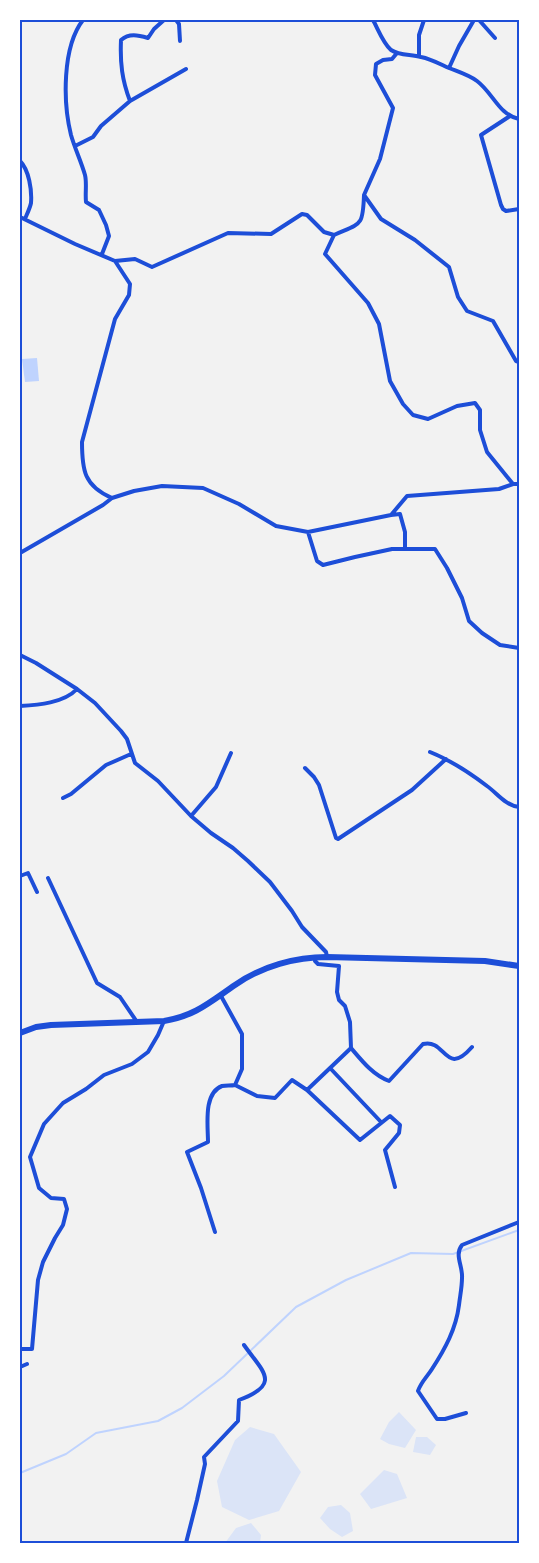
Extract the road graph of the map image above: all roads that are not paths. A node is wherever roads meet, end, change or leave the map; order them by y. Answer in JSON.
{"nodes":[{"id":1,"x":83,"y":20,"type":"edge"},
{"id":2,"x":164,"y":20,"type":"edge"},
{"id":3,"x":176,"y":20,"type":"edge"},
{"id":4,"x":374,"y":20,"type":"edge"},
{"id":5,"x":424,"y":20,"type":"edge"},
{"id":6,"x":474,"y":20,"type":"edge"},
{"id":7,"x":479,"y":20,"type":"edge"},
{"id":8,"x":495,"y":38,"type":"dead end"},
{"id":9,"x":180,"y":41,"type":"dead end"},
{"id":10,"x":397,"y":53,"type":"junction"},
{"id":11,"x":418,"y":56,"type":"junction"},
{"id":12,"x":449,"y":68,"type":"junction"},
{"id":13,"x":186,"y":70,"type":"dead end"},
{"id":14,"x":130,"y":101,"type":"junction"},
{"id":15,"x":510,"y":116,"type":"junction"},
{"id":16,"x":519,"y":119,"type":"edge"},
{"id":17,"x":75,"y":146,"type":"junction"},
{"id":18,"x":20,"y":161,"type":"edge"},
{"id":19,"x":364,"y":195,"type":"junction"},
{"id":20,"x":519,"y":209,"type":"edge"},
{"id":21,"x":20,"y":217,"type":"edge"},
{"id":22,"x":26,"y":218,"type":"junction"},
{"id":23,"x":334,"y":235,"type":"junction"},
{"id":24,"x":102,"y":254,"type":"junction"},
{"id":25,"x":115,"y":261,"type":"junction"},
{"id":26,"x":519,"y":362,"type":"edge"},
{"id":27,"x":513,"y":484,"type":"junction"},
{"id":28,"x":519,"y":484,"type":"edge"},
{"id":29,"x":112,"y":498,"type":"junction"},
{"id":30,"x":391,"y":515,"type":"junction"},
{"id":31,"x":308,"y":532,"type":"junction"},
{"id":32,"x":405,"y":548,"type":"junction"},
{"id":33,"x":20,"y":553,"type":"edge"},
{"id":34,"x":519,"y":648,"type":"edge"},
{"id":35,"x":20,"y":655,"type":"edge"},
{"id":36,"x":77,"y":689,"type":"junction"},
{"id":37,"x":20,"y":706,"type":"edge"},
{"id":38,"x":430,"y":752,"type":"dead end"},
{"id":39,"x":231,"y":753,"type":"dead end"},
{"id":40,"x":131,"y":754,"type":"junction"},
{"id":41,"x":446,"y":759,"type":"junction"},
{"id":42,"x":305,"y":768,"type":"dead end"},
{"id":43,"x":63,"y":798,"type":"dead end"},
{"id":44,"x":519,"y":806,"type":"edge"},
{"id":45,"x":191,"y":816,"type":"junction"},
{"id":46,"x":20,"y":876,"type":"edge"},
{"id":47,"x":48,"y":878,"type":"dead end"},
{"id":48,"x":37,"y":892,"type":"dead end"},
{"id":49,"x":316,"y":957,"type":"junction"},
{"id":50,"x":327,"y":957,"type":"junction"},
{"id":51,"x":519,"y":966,"type":"edge"},
{"id":52,"x":221,"y":996,"type":"junction"},
{"id":53,"x":164,"y":1021,"type":"junction"},
{"id":54,"x":137,"y":1022,"type":"junction"},
{"id":55,"x":20,"y":1033,"type":"edge"},
{"id":56,"x":472,"y":1047,"type":"dead end"},
{"id":57,"x":351,"y":1048,"type":"junction"},
{"id":58,"x":330,"y":1068,"type":"junction"},
{"id":59,"x":235,"y":1085,"type":"junction"},
{"id":60,"x":307,"y":1090,"type":"junction"},
{"id":61,"x":381,"y":1122,"type":"junction"},
{"id":62,"x":395,"y":1186,"type":"dead end"},
{"id":63,"x":519,"y":1222,"type":"edge"},
{"id":64,"x":214,"y":1232,"type":"dead end"},
{"id":65,"x":244,"y":1345,"type":"dead end"},
{"id":66,"x":20,"y":1350,"type":"edge"},
{"id":67,"x":27,"y":1364,"type":"dead end"},
{"id":68,"x":20,"y":1367,"type":"edge"},
{"id":69,"x":466,"y":1413,"type":"dead end"},
{"id":70,"x":186,"y":1543,"type":"edge"}],
"edges":[{"from":1,"to":17,"type":"street"},
{"from":2,"to":14,"type":"street"},
{"from":3,"to":9,"type":"street"},
{"from":4,"to":10,"type":"street"},
{"from":5,"to":11,"type":"street"},
{"from":6,"to":12,"type":"street"},
{"from":7,"to":8,"type":"street"},
{"from":10,"to":11,"type":"street"},
{"from":10,"to":19,"type":"street"},
{"from":11,"to":12,"type":"street"},
{"from":12,"to":15,"type":"street"},
{"from":13,"to":14,"type":"street"},
{"from":14,"to":17,"type":"street"},
{"from":15,"to":16,"type":"street"},
{"from":15,"to":20,"type":"street"},
{"from":17,"to":24,"type":"street"},
{"from":18,"to":22,"type":"street"},
{"from":19,"to":23,"type":"street"},
{"from":19,"to":26,"type":"street"},
{"from":21,"to":22,"type":"street"},
{"from":22,"to":24,"type":"street"},
{"from":23,"to":25,"type":"street"},
{"from":23,"to":27,"type":"street"},
{"from":24,"to":25,"type":"street"},
{"from":25,"to":29,"type":"street"},
{"from":27,"to":28,"type":"street"},
{"from":27,"to":30,"type":"street"},
{"from":29,"to":31,"type":"street"},
{"from":29,"to":33,"type":"street"},
{"from":30,"to":31,"type":"street"},
{"from":30,"to":32,"type":"street"},
{"from":31,"to":32,"type":"street"},
{"from":32,"to":34,"type":"street"},
{"from":35,"to":36,"type":"street"},
{"from":36,"to":37,"type":"street"},
{"from":36,"to":40,"type":"street"},
{"from":38,"to":41,"type":"street"},
{"from":39,"to":45,"type":"street"},
{"from":40,"to":43,"type":"street"},
{"from":40,"to":45,"type":"street"},
{"from":41,"to":42,"type":"street"},
{"from":41,"to":44,"type":"street"},
{"from":45,"to":50,"type":"street"},
{"from":46,"to":48,"type":"street"},
{"from":47,"to":54,"type":"street"},
{"from":49,"to":50,"type":"highway"},
{"from":49,"to":52,"type":"highway"},
{"from":49,"to":57,"type":"street"},
{"from":50,"to":51,"type":"highway"},
{"from":52,"to":53,"type":"highway"},
{"from":52,"to":59,"type":"street"},
{"from":53,"to":54,"type":"highway"},
{"from":53,"to":66,"type":"street"},
{"from":54,"to":55,"type":"highway"},
{"from":56,"to":57,"type":"street"},
{"from":57,"to":58,"type":"street"},
{"from":58,"to":60,"type":"street"},
{"from":58,"to":61,"type":"street"},
{"from":59,"to":60,"type":"street"},
{"from":59,"to":64,"type":"street"},
{"from":60,"to":61,"type":"street"},
{"from":61,"to":62,"type":"street"},
{"from":63,"to":69,"type":"street"},
{"from":65,"to":70,"type":"street"},
{"from":67,"to":68,"type":"street"}]}
